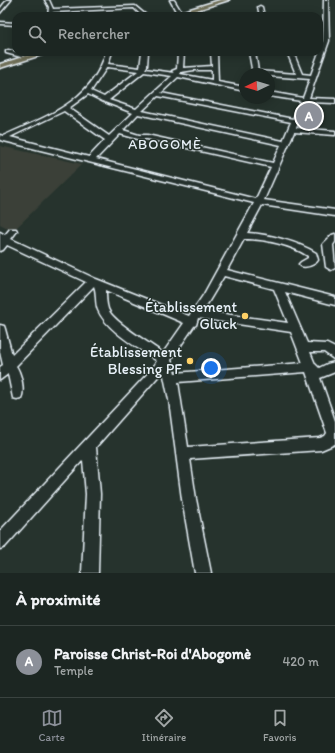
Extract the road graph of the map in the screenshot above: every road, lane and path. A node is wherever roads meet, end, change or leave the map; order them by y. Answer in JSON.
{"nodes":[{"id":1,"x":9,"y":0,"type":"edge"},
{"id":2,"x":47,"y":0,"type":"edge"},
{"id":3,"x":172,"y":0,"type":"edge"},
{"id":4,"x":226,"y":0,"type":"edge"},
{"id":5,"x":326,"y":0,"type":"edge"},
{"id":6,"x":260,"y":7,"type":"dead end"},
{"id":7,"x":0,"y":12,"type":"edge"},
{"id":8,"x":50,"y":12,"type":"edge"},
{"id":9,"x":61,"y":12,"type":"edge"},
{"id":10,"x":142,"y":12,"type":"edge"},
{"id":11,"x":174,"y":12,"type":"edge"},
{"id":12,"x":185,"y":12,"type":"edge"},
{"id":13,"x":261,"y":12,"type":"edge"},
{"id":14,"x":0,"y":23,"type":"edge"},
{"id":15,"x":12,"y":24,"type":"edge"},
{"id":16,"x":325,"y":30,"type":"edge"},
{"id":17,"x":8,"y":52,"type":"dead end"},
{"id":18,"x":12,"y":53,"type":"edge"},
{"id":19,"x":34,"y":56,"type":"edge"},
{"id":20,"x":108,"y":56,"type":"edge"},
{"id":21,"x":145,"y":56,"type":"edge"},
{"id":22,"x":181,"y":56,"type":"edge"},
{"id":23,"x":214,"y":56,"type":"edge"},
{"id":24,"x":253,"y":56,"type":"edge"},
{"id":25,"x":292,"y":56,"type":"edge"},
{"id":26,"x":318,"y":56,"type":"edge"},
{"id":27,"x":181,"y":63,"type":"junction"},
{"id":28,"x":104,"y":65,"type":"junction"},
{"id":29,"x":0,"y":66,"type":"edge"},
{"id":30,"x":194,"y":68,"type":"junction"},
{"id":31,"x":215,"y":68,"type":"junction"},
{"id":32,"x":255,"y":68,"type":"edge"},
{"id":33,"x":142,"y":71,"type":"junction"},
{"id":34,"x":178,"y":72,"type":"junction"},
{"id":35,"x":275,"y":74,"type":"edge"},
{"id":36,"x":299,"y":75,"type":"junction"},
{"id":37,"x":313,"y":77,"type":"junction"},
{"id":38,"x":215,"y":84,"type":"junction"},
{"id":39,"x":239,"y":88,"type":"edge"},
{"id":40,"x":87,"y":92,"type":"junction"},
{"id":41,"x":157,"y":94,"type":"junction"},
{"id":42,"x":275,"y":95,"type":"edge"},
{"id":43,"x":104,"y":100,"type":"junction"},
{"id":44,"x":305,"y":100,"type":"junction"},
{"id":45,"x":335,"y":101,"type":"edge"},
{"id":46,"x":64,"y":108,"type":"junction"},
{"id":47,"x":137,"y":112,"type":"junction"},
{"id":48,"x":294,"y":126,"type":"junction"},
{"id":49,"x":119,"y":131,"type":"junction"},
{"id":50,"x":335,"y":133,"type":"edge"},
{"id":51,"x":2,"y":138,"type":"edge"},
{"id":52,"x":110,"y":140,"type":"junction"},
{"id":53,"x":285,"y":144,"type":"junction"},
{"id":54,"x":90,"y":160,"type":"junction"},
{"id":55,"x":275,"y":166,"type":"junction"},
{"id":56,"x":259,"y":202,"type":"junction"},
{"id":57,"x":322,"y":211,"type":"junction"},
{"id":58,"x":335,"y":213,"type":"edge"},
{"id":59,"x":303,"y":214,"type":"dead end"},
{"id":60,"x":335,"y":217,"type":"edge"},
{"id":61,"x":13,"y":231,"type":"dead end"},
{"id":62,"x":241,"y":236,"type":"junction"},
{"id":63,"x":335,"y":237,"type":"edge"},
{"id":64,"x":2,"y":241,"type":"edge"},
{"id":65,"x":304,"y":264,"type":"dead end"},
{"id":66,"x":331,"y":267,"type":"dead end"},
{"id":67,"x":222,"y":272,"type":"junction"},
{"id":68,"x":96,"y":282,"type":"junction"},
{"id":69,"x":278,"y":286,"type":"junction"},
{"id":70,"x":335,"y":301,"type":"edge"},
{"id":71,"x":194,"y":318,"type":"junction"},
{"id":72,"x":295,"y":328,"type":"junction"},
{"id":73,"x":0,"y":329,"type":"edge"},
{"id":74,"x":303,"y":347,"type":"junction"},
{"id":75,"x":335,"y":355,"type":"edge"},
{"id":76,"x":165,"y":360,"type":"junction"},
{"id":77,"x":8,"y":366,"type":"junction"},
{"id":78,"x":310,"y":367,"type":"junction"},
{"id":79,"x":335,"y":367,"type":"edge"},
{"id":80,"x":0,"y":375,"type":"edge"},
{"id":81,"x":171,"y":378,"type":"junction"},
{"id":82,"x":16,"y":394,"type":"dead end"},
{"id":83,"x":89,"y":447,"type":"junction"},
{"id":84,"x":183,"y":453,"type":"junction"},
{"id":85,"x":0,"y":542,"type":"edge"},
{"id":86,"x":90,"y":573,"type":"edge"},
{"id":87,"x":203,"y":573,"type":"edge"}],
"edges":[{"from":1,"to":7,"type":"street"},
{"from":2,"to":8,"type":"street"},
{"from":3,"to":11,"type":"street"},
{"from":4,"to":12,"type":"main road"},
{"from":5,"to":16,"type":"street"},
{"from":6,"to":13,"type":"street"},
{"from":9,"to":10,"type":"street"},
{"from":14,"to":15,"type":"street"},
{"from":17,"to":18,"type":"street"},
{"from":19,"to":29,"type":"main road"},
{"from":20,"to":28,"type":"street"},
{"from":21,"to":33,"type":"street"},
{"from":22,"to":27,"type":"street"},
{"from":23,"to":31,"type":"street"},
{"from":24,"to":32,"type":"street"},
{"from":25,"to":36,"type":"street"},
{"from":26,"to":37,"type":"street"},
{"from":27,"to":30,"type":"street"},
{"from":27,"to":34,"type":"street"},
{"from":28,"to":33,"type":"street"},
{"from":28,"to":40,"type":"street"},
{"from":30,"to":31,"type":"street"},
{"from":30,"to":34,"type":"street"},
{"from":31,"to":38,"type":"street"},
{"from":33,"to":34,"type":"street"},
{"from":33,"to":43,"type":"street"},
{"from":34,"to":38,"type":"street"},
{"from":34,"to":41,"type":"street"},
{"from":35,"to":36,"type":"street"},
{"from":36,"to":37,"type":"street"},
{"from":37,"to":44,"type":"street"},
{"from":38,"to":39,"type":"street"},
{"from":40,"to":43,"type":"street"},
{"from":40,"to":46,"type":"street"},
{"from":41,"to":47,"type":"street"},
{"from":41,"to":48,"type":"street"},
{"from":42,"to":44,"type":"street"},
{"from":43,"to":47,"type":"street"},
{"from":44,"to":45,"type":"street"},
{"from":44,"to":48,"type":"street"},
{"from":46,"to":51,"type":"street"},
{"from":46,"to":52,"type":"street"},
{"from":47,"to":49,"type":"street"},
{"from":47,"to":53,"type":"street"},
{"from":48,"to":50,"type":"street"},
{"from":48,"to":53,"type":"street"},
{"from":49,"to":52,"type":"street"},
{"from":49,"to":55,"type":"street"},
{"from":51,"to":54,"type":"street"},
{"from":52,"to":54,"type":"street"},
{"from":53,"to":55,"type":"street"},
{"from":54,"to":56,"type":"street"},
{"from":55,"to":56,"type":"street"},
{"from":56,"to":57,"type":"street"},
{"from":56,"to":62,"type":"street"},
{"from":57,"to":58,"type":"street"},
{"from":57,"to":59,"type":"street"},
{"from":57,"to":60,"type":"street"},
{"from":61,"to":64,"type":"street"},
{"from":62,"to":65,"type":"street"},
{"from":62,"to":67,"type":"street"},
{"from":63,"to":66,"type":"street"},
{"from":64,"to":68,"type":"street"},
{"from":67,"to":69,"type":"street"},
{"from":67,"to":71,"type":"street"},
{"from":68,"to":71,"type":"street"},
{"from":68,"to":76,"type":"street"},
{"from":68,"to":77,"type":"street"},
{"from":69,"to":70,"type":"street"},
{"from":69,"to":72,"type":"street"},
{"from":71,"to":72,"type":"street"},
{"from":71,"to":76,"type":"street"},
{"from":72,"to":74,"type":"street"},
{"from":73,"to":77,"type":"street"},
{"from":74,"to":75,"type":"street"},
{"from":74,"to":78,"type":"street"},
{"from":76,"to":81,"type":"street"},
{"from":76,"to":83,"type":"street"},
{"from":77,"to":80,"type":"street"},
{"from":77,"to":82,"type":"street"},
{"from":78,"to":79,"type":"street"},
{"from":78,"to":81,"type":"street"},
{"from":78,"to":84,"type":"street"},
{"from":81,"to":84,"type":"street"},
{"from":83,"to":85,"type":"street"},
{"from":83,"to":86,"type":"street"},
{"from":84,"to":87,"type":"street"}]}
